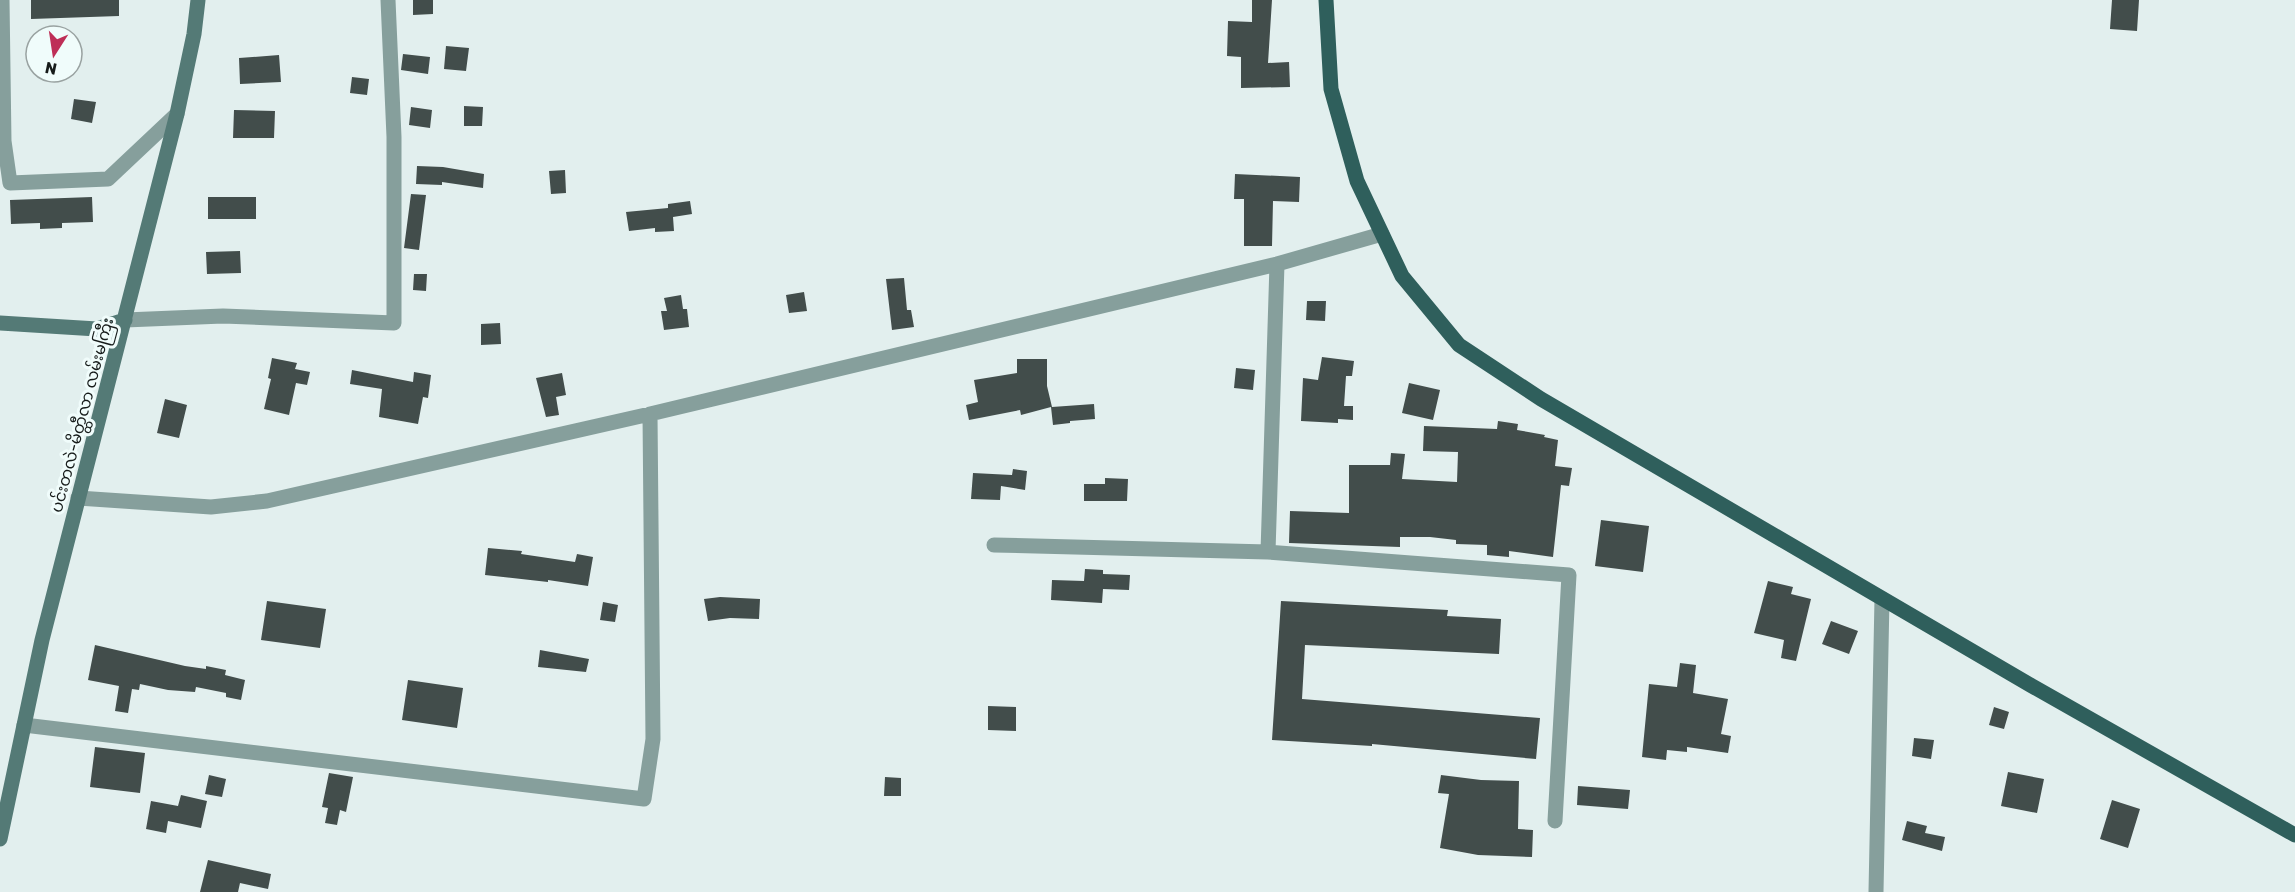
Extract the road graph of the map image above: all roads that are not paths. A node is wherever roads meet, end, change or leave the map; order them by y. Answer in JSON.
{"nodes":[{"id":1,"x":2,"y":0,"type":"edge"},
{"id":2,"x":198,"y":0,"type":"edge"},
{"id":3,"x":388,"y":0,"type":"edge"},
{"id":4,"x":1326,"y":0,"type":"edge"},
{"id":5,"x":177,"y":114,"type":"junction"},
{"id":6,"x":5,"y":183,"type":"edge"},
{"id":7,"x":1382,"y":234,"type":"junction"},
{"id":8,"x":1277,"y":264,"type":"junction"},
{"id":9,"x":125,"y":320,"type":"junction"},
{"id":10,"x":0,"y":323,"type":"edge"},
{"id":11,"x":650,"y":414,"type":"junction"},
{"id":12,"x":78,"y":498,"type":"junction"},
{"id":13,"x":994,"y":545,"type":"dead end"},
{"id":14,"x":1268,"y":552,"type":"junction"},
{"id":15,"x":1882,"y":599,"type":"junction"},
{"id":16,"x":24,"y":725,"type":"junction"},
{"id":17,"x":1555,"y":821,"type":"dead end"},
{"id":18,"x":2295,"y":835,"type":"edge"},
{"id":19,"x":0,"y":838,"type":"edge"},
{"id":20,"x":1876,"y":892,"type":"edge"}],
"edges":[{"from":1,"to":6,"type":"street"},
{"from":2,"to":5,"type":"street","name":"ပင်းတလဲ-မိတ္ထီလာ လမ်းမကြီး"},
{"from":3,"to":9,"type":"street"},
{"from":4,"to":7,"type":"main road"},
{"from":5,"to":6,"type":"street"},
{"from":5,"to":9,"type":"street","name":"ပင်းတလဲ-မိတ္ထီလာ လမ်းမကြီး"},
{"from":7,"to":8,"type":"street"},
{"from":7,"to":15,"type":"main road"},
{"from":8,"to":11,"type":"street"},
{"from":8,"to":14,"type":"street"},
{"from":9,"to":10,"type":"street"},
{"from":9,"to":12,"type":"street","name":"ပင်းတလဲ-မိတ္ထီလာ လမ်းမကြီး"},
{"from":11,"to":12,"type":"street"},
{"from":11,"to":16,"type":"street"},
{"from":12,"to":16,"type":"street","name":"ပင်းတလဲ-မိတ္ထီလာ လမ်းမကြီး"},
{"from":13,"to":14,"type":"street"},
{"from":14,"to":17,"type":"street"},
{"from":15,"to":18,"type":"main road"},
{"from":15,"to":20,"type":"street"},
{"from":16,"to":19,"type":"street","name":"ပင်းတလဲ-မိတ္ထီလာ လမ်းမကြီး"}]}
